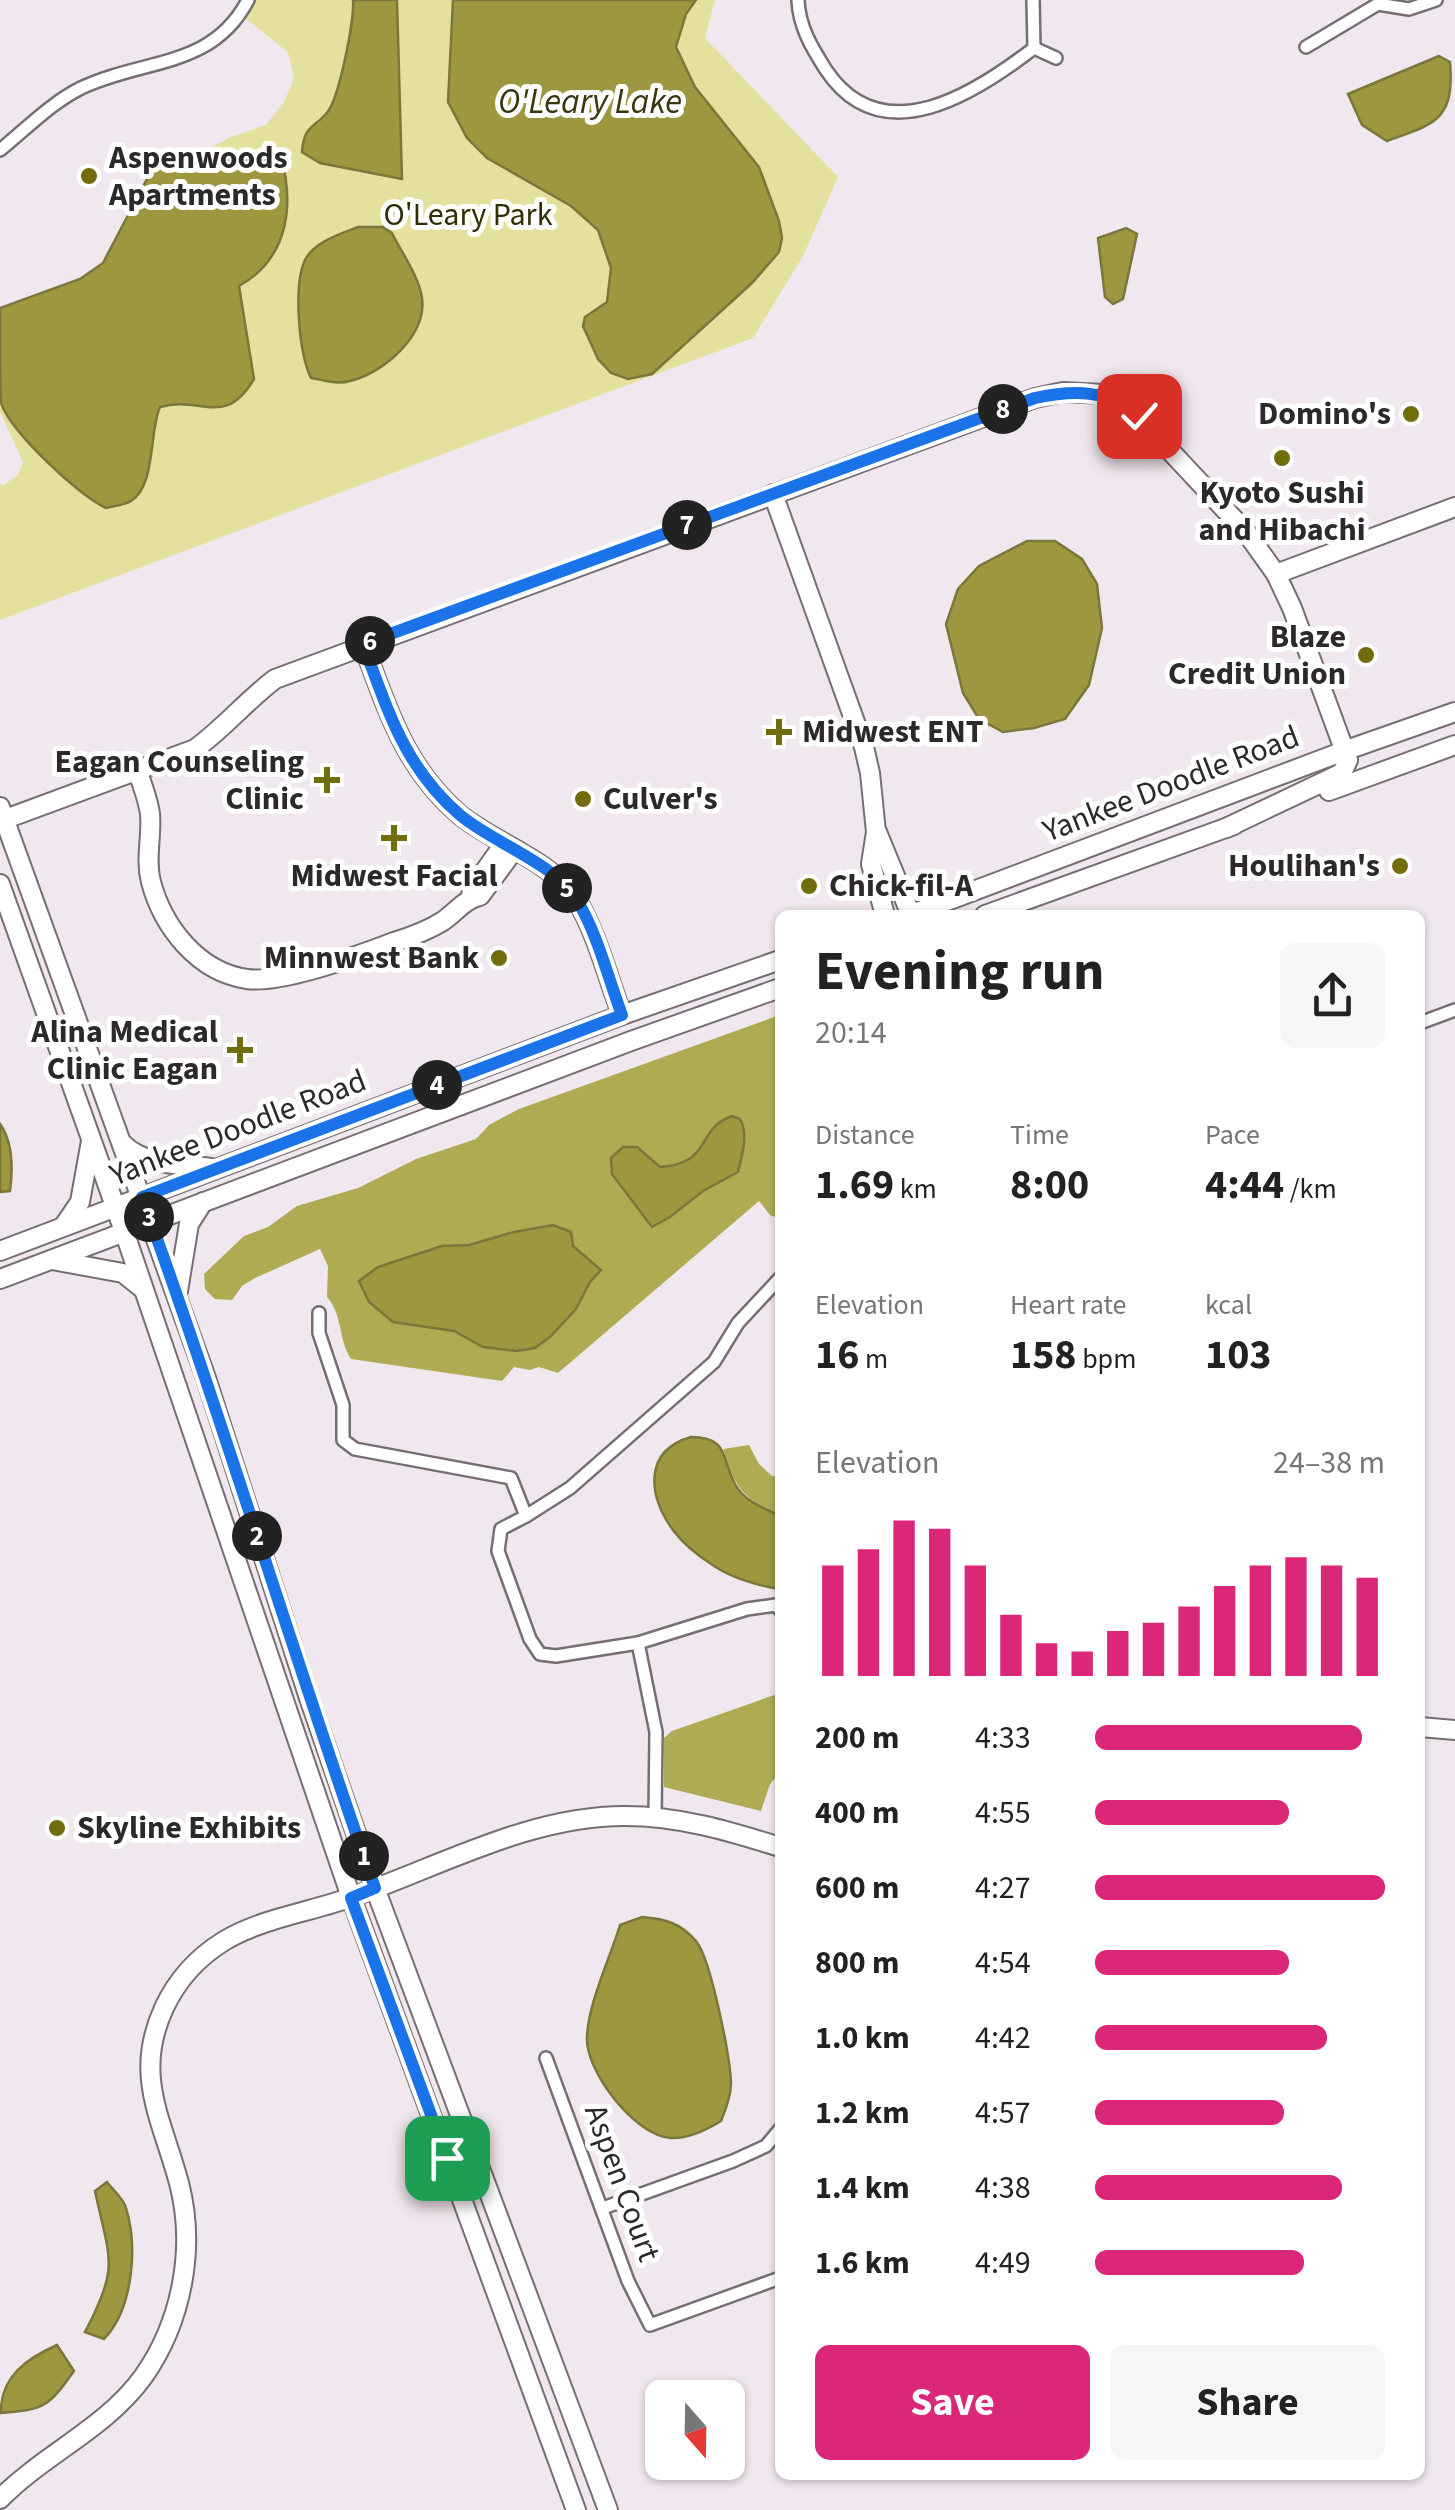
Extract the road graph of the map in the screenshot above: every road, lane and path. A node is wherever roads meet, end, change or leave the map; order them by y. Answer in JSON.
{"nodes":[{"id":1,"x":248,"y":0,"type":"edge"},
{"id":2,"x":798,"y":0,"type":"edge"},
{"id":3,"x":1033,"y":0,"type":"edge"},
{"id":4,"x":1436,"y":0,"type":"edge"},
{"id":5,"x":1306,"y":47,"type":"dead end"},
{"id":6,"x":1034,"y":48,"type":"junction"},
{"id":7,"x":1056,"y":58,"type":"dead end"},
{"id":8,"x":0,"y":150,"type":"edge"},
{"id":9,"x":773,"y":494,"type":"junction"},
{"id":10,"x":1455,"y":507,"type":"edge"},
{"id":11,"x":1276,"y":574,"type":"junction"},
{"id":12,"x":363,"y":644,"type":"junction"},
{"id":13,"x":1455,"y":712,"type":"edge"},
{"id":14,"x":1455,"y":745,"type":"edge"},
{"id":15,"x":1344,"y":750,"type":"junction"},
{"id":16,"x":138,"y":770,"type":"junction"},
{"id":17,"x":1,"y":816,"type":"edge"},
{"id":18,"x":1226,"y":828,"type":"junction"},
{"id":19,"x":876,"y":832,"type":"junction"},
{"id":20,"x":509,"y":847,"type":"junction"},
{"id":21,"x":0,"y":884,"type":"edge"},
{"id":22,"x":885,"y":910,"type":"edge"},
{"id":23,"x":908,"y":910,"type":"edge"},
{"id":24,"x":923,"y":910,"type":"edge"},
{"id":25,"x":999,"y":910,"type":"edge"},
{"id":26,"x":775,"y":962,"type":"edge"},
{"id":27,"x":775,"y":990,"type":"edge"},
{"id":28,"x":1455,"y":1010,"type":"edge"},
{"id":29,"x":622,"y":1015,"type":"junction"},
{"id":30,"x":1425,"y":1021,"type":"edge"},
{"id":31,"x":92,"y":1141,"type":"junction"},
{"id":32,"x":123,"y":1144,"type":"junction"},
{"id":33,"x":216,"y":1169,"type":"junction"},
{"id":34,"x":142,"y":1197,"type":"junction"},
{"id":35,"x":203,"y":1201,"type":"junction"},
{"id":36,"x":115,"y":1207,"type":"junction"},
{"id":37,"x":150,"y":1221,"type":"junction"},
{"id":38,"x":62,"y":1227,"type":"junction"},
{"id":39,"x":124,"y":1231,"type":"junction"},
{"id":40,"x":0,"y":1251,"type":"edge"},
{"id":41,"x":50,"y":1260,"type":"junction"},
{"id":42,"x":0,"y":1279,"type":"edge"},
{"id":43,"x":775,"y":1283,"type":"edge"},
{"id":44,"x":144,"y":1289,"type":"junction"},
{"id":45,"x":177,"y":1296,"type":"junction"},
{"id":46,"x":319,"y":1313,"type":"dead end"},
{"id":47,"x":526,"y":1516,"type":"junction"},
{"id":48,"x":775,"y":1605,"type":"edge"},
{"id":49,"x":638,"y":1643,"type":"junction"},
{"id":50,"x":1425,"y":1727,"type":"edge"},
{"id":51,"x":1455,"y":1730,"type":"edge"},
{"id":52,"x":655,"y":1818,"type":"junction"},
{"id":53,"x":775,"y":1846,"type":"edge"},
{"id":54,"x":375,"y":1888,"type":"junction"},
{"id":55,"x":351,"y":1898,"type":"junction"},
{"id":56,"x":546,"y":2058,"type":"dead end"},
{"id":57,"x":775,"y":2134,"type":"edge"},
{"id":58,"x":603,"y":2208,"type":"junction"},
{"id":59,"x":775,"y":2280,"type":"edge"},
{"id":60,"x":0,"y":2499,"type":"edge"},
{"id":61,"x":576,"y":2510,"type":"edge"},
{"id":62,"x":608,"y":2510,"type":"edge"}],
"edges":[{"from":1,"to":8,"type":"street"},
{"from":2,"to":6,"type":"street"},
{"from":3,"to":6,"type":"street"},
{"from":4,"to":5,"type":"street"},
{"from":6,"to":7,"type":"street"},
{"from":9,"to":11,"type":"street"},
{"from":9,"to":12,"type":"street"},
{"from":9,"to":19,"type":"street"},
{"from":10,"to":11,"type":"street"},
{"from":11,"to":15,"type":"street"},
{"from":12,"to":16,"type":"street"},
{"from":12,"to":20,"type":"street"},
{"from":13,"to":15,"type":"street","name":"Yankee Doodle Road"},
{"from":14,"to":18,"type":"street","name":"Yankee Doodle Road"},
{"from":15,"to":18,"type":"street"},
{"from":15,"to":24,"type":"street","name":"Yankee Doodle Road"},
{"from":16,"to":17,"type":"street"},
{"from":16,"to":20,"type":"street"},
{"from":17,"to":32,"type":"street"},
{"from":18,"to":25,"type":"street","name":"Yankee Doodle Road"},
{"from":19,"to":22,"type":"street"},
{"from":19,"to":23,"type":"street"},
{"from":20,"to":29,"type":"street"},
{"from":21,"to":31,"type":"street"},
{"from":26,"to":29,"type":"street","name":"Yankee Doodle Road"},
{"from":27,"to":35,"type":"street","name":"Yankee Doodle Road"},
{"from":28,"to":30,"type":"street"},
{"from":29,"to":33,"type":"street","name":"Yankee Doodle Road"},
{"from":31,"to":36,"type":"street"},
{"from":31,"to":38,"type":"street"},
{"from":32,"to":33,"type":"street"},
{"from":32,"to":34,"type":"street"},
{"from":33,"to":34,"type":"street","name":"Yankee Doodle Road"},
{"from":34,"to":36,"type":"street","name":"Yankee Doodle Road"},
{"from":34,"to":37,"type":"street"},
{"from":35,"to":37,"type":"street","name":"Yankee Doodle Road"},
{"from":35,"to":45,"type":"street"},
{"from":36,"to":38,"type":"street","name":"Yankee Doodle Road"},
{"from":36,"to":39,"type":"street"},
{"from":37,"to":39,"type":"street","name":"Yankee Doodle Road"},
{"from":37,"to":45,"type":"street"},
{"from":38,"to":40,"type":"street","name":"Yankee Doodle Road"},
{"from":39,"to":41,"type":"street","name":"Yankee Doodle Road"},
{"from":39,"to":44,"type":"street"},
{"from":41,"to":42,"type":"street","name":"Yankee Doodle Road"},
{"from":41,"to":44,"type":"street"},
{"from":43,"to":47,"type":"street"},
{"from":44,"to":55,"type":"street"},
{"from":45,"to":54,"type":"street"},
{"from":46,"to":47,"type":"street"},
{"from":47,"to":49,"type":"street"},
{"from":48,"to":49,"type":"street"},
{"from":49,"to":52,"type":"street"},
{"from":50,"to":51,"type":"street"},
{"from":52,"to":53,"type":"street"},
{"from":52,"to":54,"type":"street"},
{"from":54,"to":55,"type":"street"},
{"from":54,"to":62,"type":"street"},
{"from":55,"to":60,"type":"street"},
{"from":55,"to":61,"type":"street"},
{"from":56,"to":58,"type":"street","name":"Aspen Court"},
{"from":57,"to":58,"type":"street"},
{"from":58,"to":59,"type":"street","name":"Aspen Court"}]}
